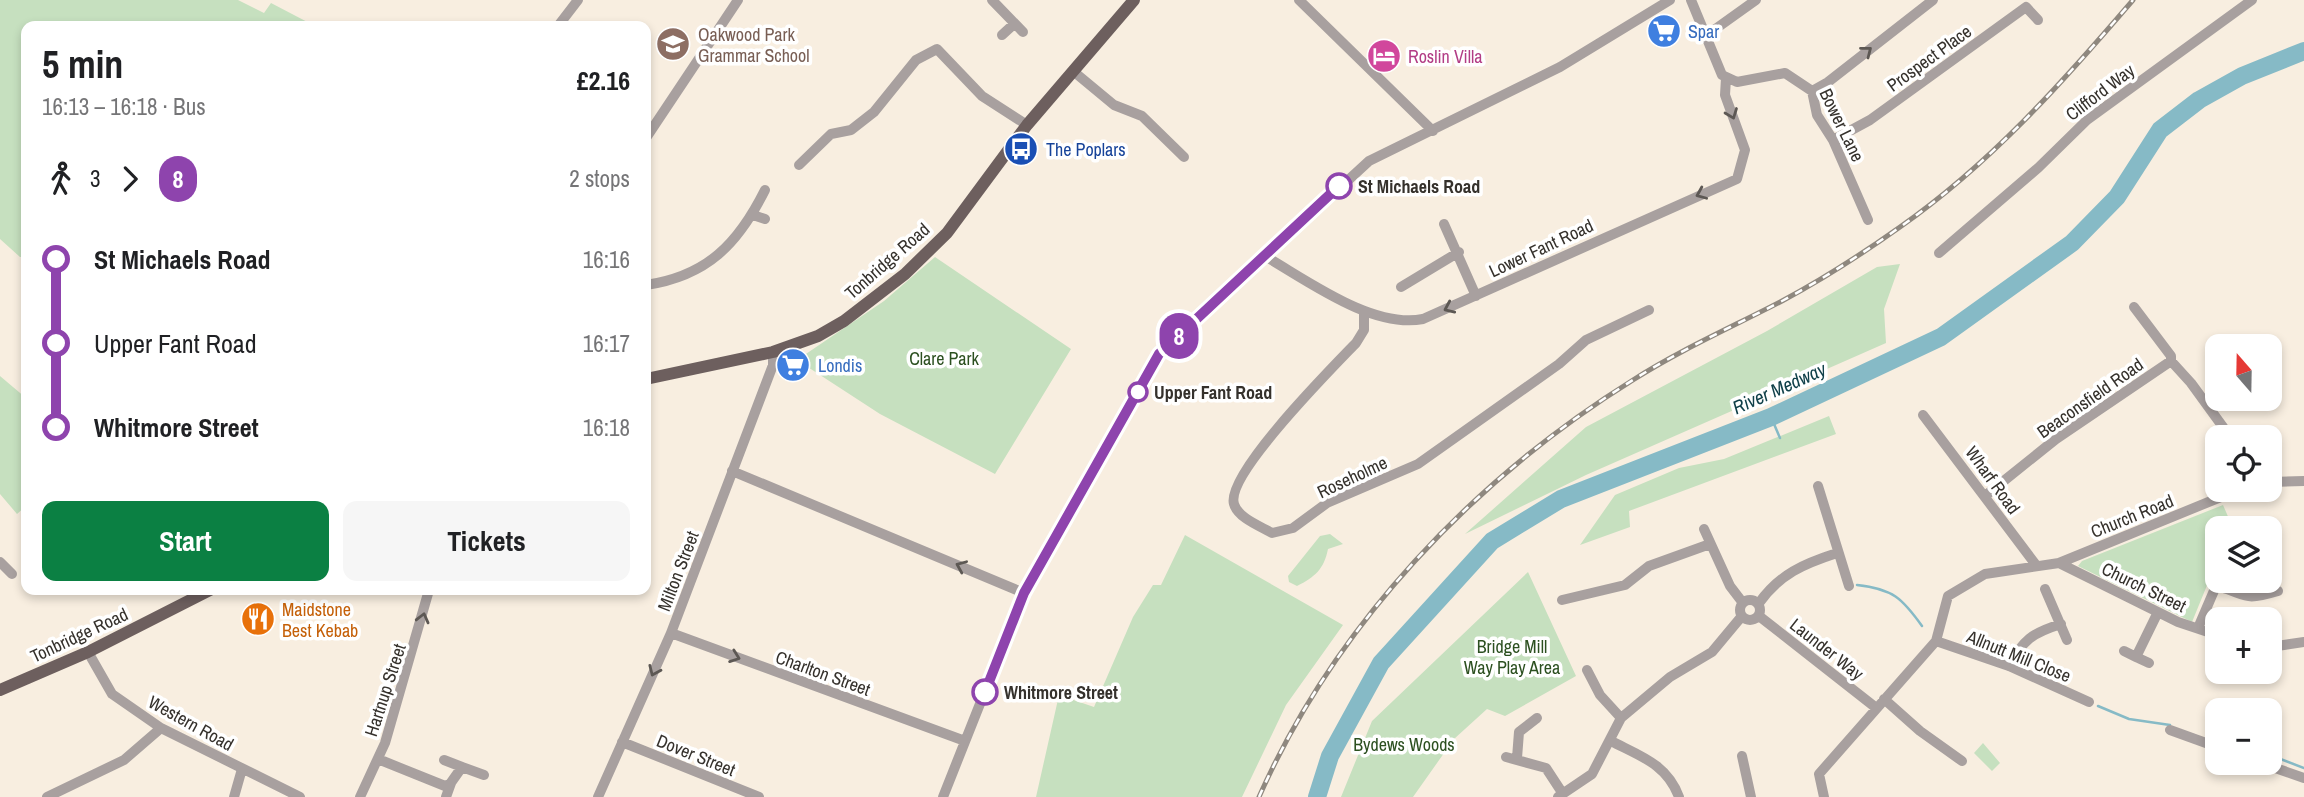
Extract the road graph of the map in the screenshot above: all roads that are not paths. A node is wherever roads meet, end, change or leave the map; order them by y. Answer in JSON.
{"nodes":[{"id":1,"x":578,"y":0,"type":"edge"},
{"id":2,"x":738,"y":0,"type":"edge"},
{"id":3,"x":992,"y":0,"type":"edge"},
{"id":4,"x":1134,"y":0,"type":"edge"},
{"id":5,"x":1299,"y":0,"type":"edge"},
{"id":6,"x":1670,"y":0,"type":"edge"},
{"id":7,"x":1691,"y":0,"type":"edge"},
{"id":8,"x":1756,"y":0,"type":"edge"},
{"id":9,"x":1933,"y":0,"type":"edge"},
{"id":10,"x":2252,"y":0,"type":"edge"},
{"id":11,"x":2038,"y":20,"type":"dead end"},
{"id":12,"x":562,"y":21,"type":"edge"},
{"id":13,"x":1014,"y":24,"type":"junction"},
{"id":14,"x":1023,"y":32,"type":"dead end"},
{"id":15,"x":1002,"y":35,"type":"dead end"},
{"id":16,"x":1707,"y":35,"type":"junction"},
{"id":17,"x":1073,"y":71,"type":"junction"},
{"id":18,"x":1726,"y":78,"type":"junction"},
{"id":19,"x":1812,"y":90,"type":"junction"},
{"id":20,"x":1027,"y":125,"type":"junction"},
{"id":21,"x":651,"y":130,"type":"edge"},
{"id":22,"x":1433,"y":131,"type":"junction"},
{"id":23,"x":1833,"y":141,"type":"junction"},
{"id":24,"x":1184,"y":157,"type":"dead end"},
{"id":25,"x":799,"y":165,"type":"dead end"},
{"id":26,"x":765,"y":190,"type":"dead end"},
{"id":27,"x":753,"y":215,"type":"junction"},
{"id":28,"x":765,"y":219,"type":"dead end"},
{"id":29,"x":1868,"y":220,"type":"dead end"},
{"id":30,"x":1444,"y":224,"type":"dead end"},
{"id":31,"x":1459,"y":252,"type":"junction"},
{"id":32,"x":1938,"y":253,"type":"dead end"},
{"id":33,"x":1263,"y":255,"type":"junction"},
{"id":34,"x":651,"y":284,"type":"edge"},
{"id":35,"x":1401,"y":287,"type":"dead end"},
{"id":36,"x":1476,"y":296,"type":"junction"},
{"id":37,"x":2134,"y":307,"type":"dead end"},
{"id":38,"x":1649,"y":310,"type":"dead end"},
{"id":39,"x":1364,"y":311,"type":"junction"},
{"id":40,"x":773,"y":352,"type":"junction"},
{"id":41,"x":2171,"y":361,"type":"junction"},
{"id":42,"x":651,"y":378,"type":"edge"},
{"id":43,"x":1923,"y":415,"type":"dead end"},
{"id":44,"x":2222,"y":425,"type":"edge"},
{"id":45,"x":732,"y":471,"type":"junction"},
{"id":46,"x":2304,"y":481,"type":"edge"},
{"id":47,"x":2282,"y":482,"type":"edge"},
{"id":48,"x":1818,"y":486,"type":"dead end"},
{"id":49,"x":1985,"y":496,"type":"junction"},
{"id":50,"x":2209,"y":502,"type":"edge"},
{"id":51,"x":1704,"y":529,"type":"dead end"},
{"id":52,"x":1710,"y":544,"type":"junction"},
{"id":53,"x":1836,"y":553,"type":"junction"},
{"id":54,"x":0,"y":562,"type":"edge"},
{"id":55,"x":2059,"y":563,"type":"junction"},
{"id":56,"x":2036,"y":565,"type":"junction"},
{"id":57,"x":12,"y":574,"type":"dead end"},
{"id":58,"x":1849,"y":586,"type":"dead end"},
{"id":59,"x":2045,"y":589,"type":"dead end"},
{"id":60,"x":1024,"y":593,"type":"junction"},
{"id":61,"x":2213,"y":593,"type":"edge"},
{"id":62,"x":2233,"y":593,"type":"edge"},
{"id":63,"x":2271,"y":593,"type":"edge"},
{"id":64,"x":200,"y":595,"type":"edge"},
{"id":65,"x":428,"y":595,"type":"edge"},
{"id":66,"x":1562,"y":600,"type":"dead end"},
{"id":67,"x":1743,"y":603,"type":"junction"},
{"id":68,"x":1759,"y":603,"type":"junction"},
{"id":69,"x":2158,"y":612,"type":"junction"},
{"id":70,"x":1742,"y":616,"type":"junction"},
{"id":71,"x":1759,"y":616,"type":"junction"},
{"id":72,"x":2061,"y":624,"type":"junction"},
{"id":73,"x":2198,"y":628,"type":"junction"},
{"id":74,"x":2205,"y":631,"type":"edge"},
{"id":75,"x":671,"y":633,"type":"junction"},
{"id":76,"x":2067,"y":640,"type":"dead end"},
{"id":77,"x":1936,"y":641,"type":"junction"},
{"id":78,"x":2304,"y":642,"type":"edge"},
{"id":79,"x":2282,"y":645,"type":"edge"},
{"id":80,"x":88,"y":652,"type":"junction"},
{"id":81,"x":2124,"y":652,"type":"dead end"},
{"id":82,"x":2136,"y":657,"type":"junction"},
{"id":83,"x":2149,"y":663,"type":"dead end"},
{"id":84,"x":2009,"y":666,"type":"junction"},
{"id":85,"x":1587,"y":670,"type":"dead end"},
{"id":86,"x":1,"y":687,"type":"edge"},
{"id":87,"x":1884,"y":699,"type":"junction"},
{"id":88,"x":2089,"y":702,"type":"dead end"},
{"id":89,"x":1875,"y":707,"type":"junction"},
{"id":90,"x":1537,"y":718,"type":"dead end"},
{"id":91,"x":1621,"y":718,"type":"junction"},
{"id":92,"x":161,"y":728,"type":"junction"},
{"id":93,"x":2170,"y":730,"type":"dead end"},
{"id":94,"x":965,"y":741,"type":"junction"},
{"id":95,"x":1611,"y":741,"type":"junction"},
{"id":96,"x":622,"y":742,"type":"junction"},
{"id":97,"x":2205,"y":743,"type":"edge"},
{"id":98,"x":1742,"y":756,"type":"dead end"},
{"id":99,"x":378,"y":759,"type":"junction"},
{"id":100,"x":444,"y":760,"type":"dead end"},
{"id":101,"x":1962,"y":761,"type":"dead end"},
{"id":102,"x":462,"y":767,"type":"junction"},
{"id":103,"x":242,"y":769,"type":"junction"},
{"id":104,"x":2282,"y":770,"type":"edge"},
{"id":105,"x":484,"y":775,"type":"dead end"},
{"id":106,"x":2304,"y":778,"type":"edge"},
{"id":107,"x":451,"y":783,"type":"junction"},
{"id":108,"x":1560,"y":795,"type":"edge"},
{"id":109,"x":47,"y":797,"type":"edge"},
{"id":110,"x":234,"y":797,"type":"edge"},
{"id":111,"x":300,"y":797,"type":"edge"},
{"id":112,"x":360,"y":797,"type":"edge"},
{"id":113,"x":446,"y":797,"type":"edge"},
{"id":114,"x":598,"y":797,"type":"edge"},
{"id":115,"x":759,"y":797,"type":"edge"},
{"id":116,"x":943,"y":797,"type":"edge"},
{"id":117,"x":1679,"y":797,"type":"edge"},
{"id":118,"x":1751,"y":797,"type":"edge"},
{"id":119,"x":1824,"y":797,"type":"edge"}],
"edges":[{"from":1,"to":12,"type":"street"},
{"from":2,"to":21,"type":"street"},
{"from":3,"to":13,"type":"street"},
{"from":4,"to":17,"type":"main road","name":"Tonbridge Road"},
{"from":5,"to":22,"type":"street"},
{"from":6,"to":22,"type":"street"},
{"from":7,"to":16,"type":"street"},
{"from":8,"to":16,"type":"street"},
{"from":19,"to":9,"type":"street","one_way":true},
{"from":10,"to":32,"type":"street","name":"Clifford Way"},
{"from":11,"to":23,"type":"street","name":"Prospect Place"},
{"from":13,"to":14,"type":"street"},
{"from":13,"to":15,"type":"street"},
{"from":16,"to":18,"type":"street"},
{"from":17,"to":20,"type":"main road","name":"Tonbridge Road"},
{"from":17,"to":24,"type":"street"},
{"from":18,"to":19,"type":"street","name":"Bower Lane"},
{"from":18,"to":36,"type":"street","name":"Lower Fant Road","one_way":true},
{"from":19,"to":23,"type":"street","name":"Bower Lane"},
{"from":20,"to":25,"type":"street"},
{"from":20,"to":40,"type":"main road","name":"Tonbridge Road"},
{"from":22,"to":33,"type":"street"},
{"from":23,"to":29,"type":"street","name":"Bower Lane"},
{"from":26,"to":27,"type":"street"},
{"from":27,"to":28,"type":"street"},
{"from":27,"to":34,"type":"street"},
{"from":30,"to":31,"type":"street"},
{"from":31,"to":35,"type":"street"},
{"from":31,"to":36,"type":"street"},
{"from":33,"to":39,"type":"street","name":"Lower Fant Road"},
{"from":33,"to":60,"type":"street"},
{"from":36,"to":39,"type":"street","name":"Lower Fant Road","one_way":true},
{"from":37,"to":41,"type":"street"},
{"from":38,"to":39,"type":"street","name":"Roseholme"},
{"from":40,"to":42,"type":"main road","name":"Tonbridge Road"},
{"from":40,"to":45,"type":"street","name":"Milton Street"},
{"from":41,"to":44,"type":"street","name":"Beaconsfield Road"},
{"from":41,"to":49,"type":"street","name":"Beaconsfield Road"},
{"from":43,"to":49,"type":"street","name":"Wharf Road"},
{"from":60,"to":45,"type":"street","one_way":true},
{"from":45,"to":75,"type":"street","name":"Milton Street"},
{"from":46,"to":47,"type":"street"},
{"from":48,"to":53,"type":"street"},
{"from":49,"to":56,"type":"street","name":"Wharf Road"},
{"from":50,"to":55,"type":"street","name":"Church Road"},
{"from":51,"to":52,"type":"street"},
{"from":52,"to":66,"type":"street"},
{"from":52,"to":67,"type":"street"},
{"from":53,"to":58,"type":"street"},
{"from":53,"to":68,"type":"street"},
{"from":54,"to":57,"type":"street"},
{"from":55,"to":56,"type":"street","name":"Church Road"},
{"from":55,"to":69,"type":"street","name":"Church Street"},
{"from":56,"to":77,"type":"street","name":"Church Road"},
{"from":59,"to":72,"type":"street"},
{"from":60,"to":94,"type":"street"},
{"from":61,"to":73,"type":"street"},
{"from":62,"to":63,"type":"street"},
{"from":64,"to":80,"type":"main road","name":"Tonbridge Road"},
{"from":99,"to":65,"type":"street","name":"Hartnup Street","one_way":true},
{"from":67,"to":68,"type":"street"},
{"from":67,"to":70,"type":"street"},
{"from":68,"to":71,"type":"street"},
{"from":69,"to":73,"type":"street","name":"Church Street"},
{"from":69,"to":82,"type":"street"},
{"from":70,"to":71,"type":"street"},
{"from":70,"to":91,"type":"street"},
{"from":71,"to":89,"type":"street","name":"Launder Way"},
{"from":72,"to":76,"type":"street"},
{"from":72,"to":84,"type":"street"},
{"from":73,"to":74,"type":"street","name":"Church Street"},
{"from":75,"to":94,"type":"street","name":"Charlton Street","one_way":true},
{"from":75,"to":96,"type":"street","name":"Milton Street","one_way":true},
{"from":77,"to":84,"type":"street","name":"Allnutt Mill Close"},
{"from":77,"to":87,"type":"street"},
{"from":78,"to":79,"type":"street"},
{"from":80,"to":86,"type":"main road","name":"Tonbridge Road"},
{"from":80,"to":92,"type":"street","name":"Western Road"},
{"from":81,"to":82,"type":"street"},
{"from":82,"to":83,"type":"street"},
{"from":84,"to":88,"type":"street","name":"Allnutt Mill Close"},
{"from":85,"to":91,"type":"street"},
{"from":87,"to":89,"type":"street"},
{"from":87,"to":101,"type":"street"},
{"from":89,"to":119,"type":"street"},
{"from":90,"to":108,"type":"street"},
{"from":91,"to":95,"type":"street"},
{"from":92,"to":103,"type":"street","name":"Western Road"},
{"from":92,"to":109,"type":"street"},
{"from":93,"to":97,"type":"street"},
{"from":94,"to":116,"type":"street"},
{"from":95,"to":108,"type":"street"},
{"from":95,"to":117,"type":"street"},
{"from":96,"to":114,"type":"street","name":"Milton Street"},
{"from":96,"to":115,"type":"street","name":"Dover Street"},
{"from":98,"to":118,"type":"street"},
{"from":99,"to":107,"type":"street"},
{"from":99,"to":112,"type":"street","name":"Hartnup Street"},
{"from":100,"to":102,"type":"street"},
{"from":102,"to":105,"type":"street"},
{"from":102,"to":107,"type":"street"},
{"from":103,"to":110,"type":"street"},
{"from":103,"to":111,"type":"street","name":"Western Road"},
{"from":104,"to":106,"type":"street"},
{"from":107,"to":113,"type":"street"}]}
